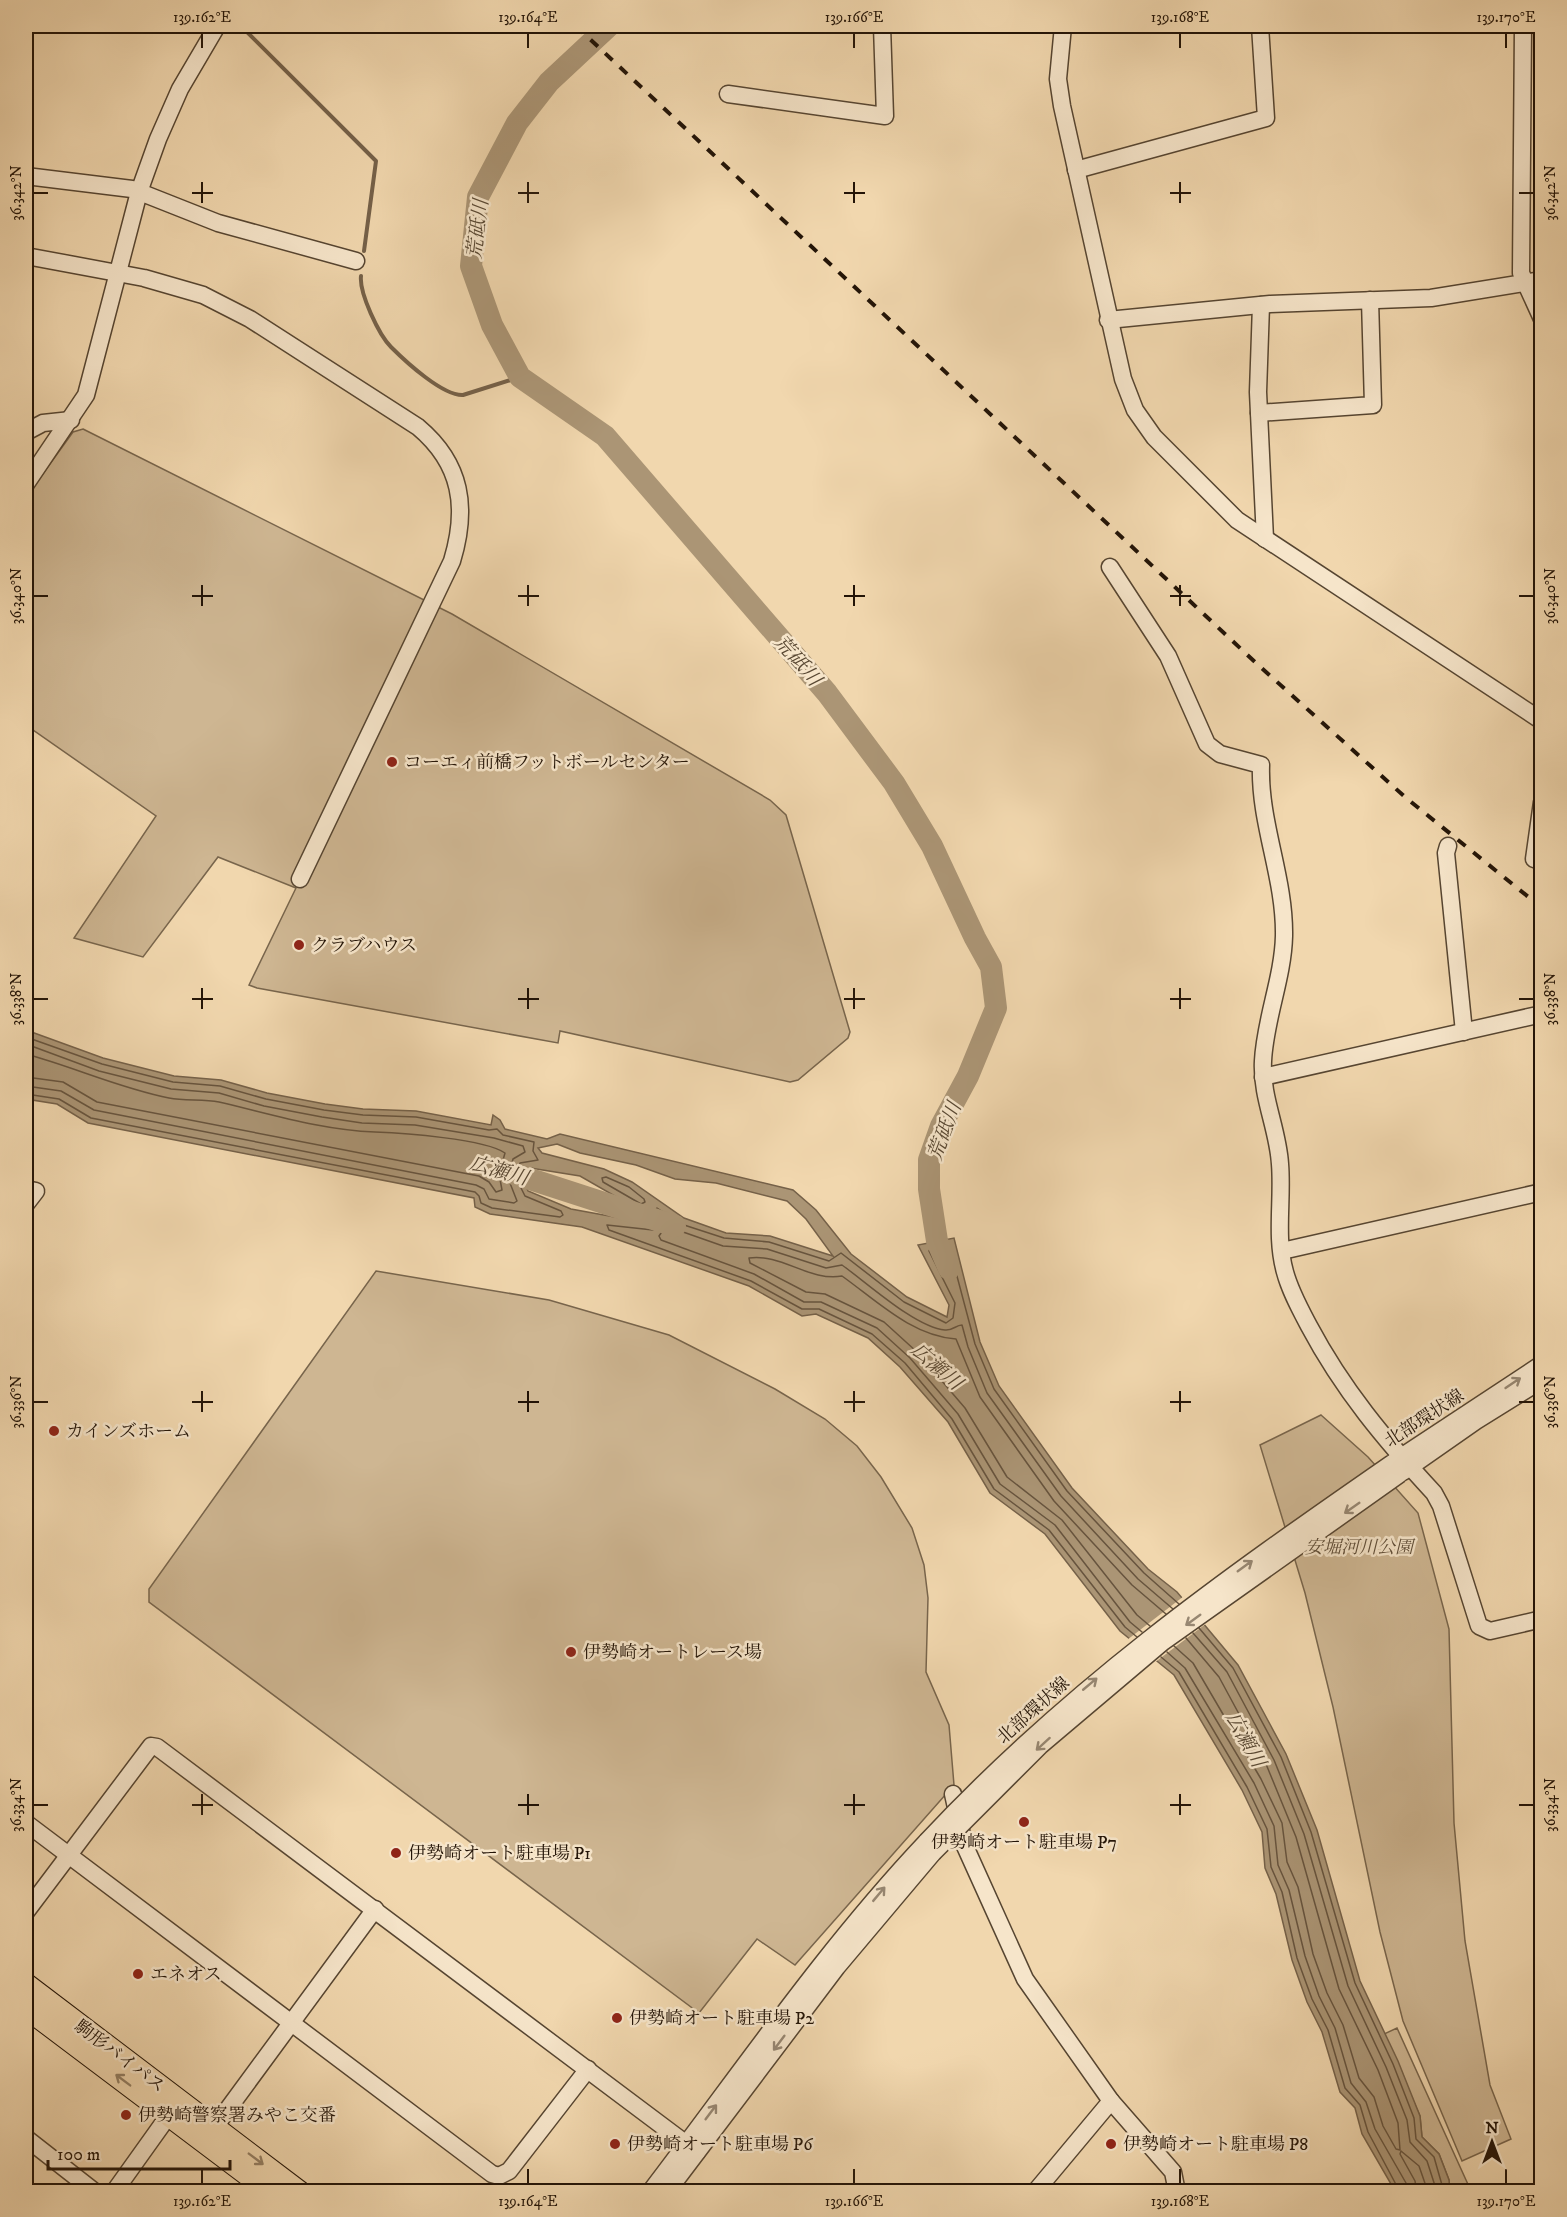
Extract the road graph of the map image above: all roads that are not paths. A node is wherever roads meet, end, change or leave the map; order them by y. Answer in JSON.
{"nodes":[{"id":1,"x":217,"y":26,"type":"edge"},
{"id":2,"x":882,"y":26,"type":"edge"},
{"id":3,"x":1063,"y":26,"type":"edge"},
{"id":4,"x":1260,"y":26,"type":"edge"},
{"id":5,"x":1523,"y":26,"type":"edge"},
{"id":6,"x":728,"y":94,"type":"dead end"},
{"id":7,"x":1076,"y":170,"type":"junction"},
{"id":8,"x":26,"y":176,"type":"edge"},
{"id":9,"x":140,"y":192,"type":"junction"},
{"id":10,"x":26,"y":256,"type":"edge"},
{"id":11,"x":356,"y":261,"type":"dead end"},
{"id":12,"x":118,"y":273,"type":"junction"},
{"id":13,"x":1542,"y":280,"type":"edge"},
{"id":14,"x":1523,"y":284,"type":"junction"},
{"id":15,"x":1370,"y":300,"type":"junction"},
{"id":16,"x":1261,"y":305,"type":"junction"},
{"id":17,"x":1542,"y":319,"type":"edge"},
{"id":18,"x":1108,"y":320,"type":"junction"},
{"id":19,"x":1259,"y":413,"type":"junction"},
{"id":20,"x":71,"y":420,"type":"junction"},
{"id":21,"x":26,"y":432,"type":"edge"},
{"id":22,"x":26,"y":484,"type":"edge"},
{"id":23,"x":1265,"y":539,"type":"junction"},
{"id":24,"x":1110,"y":567,"type":"dead end"},
{"id":25,"x":1542,"y":721,"type":"edge"},
{"id":26,"x":1542,"y":802,"type":"edge"},
{"id":27,"x":1448,"y":846,"type":"dead end"},
{"id":28,"x":1534,"y":859,"type":"dead end"},
{"id":29,"x":300,"y":879,"type":"dead end"},
{"id":30,"x":1542,"y":1014,"type":"edge"},
{"id":31,"x":1464,"y":1032,"type":"junction"},
{"id":32,"x":1263,"y":1077,"type":"junction"},
{"id":33,"x":1542,"y":1192,"type":"edge"},
{"id":34,"x":1282,"y":1251,"type":"junction"},
{"id":35,"x":1542,"y":1364,"type":"edge"},
{"id":36,"x":1542,"y":1380,"type":"edge"},
{"id":37,"x":1402,"y":1465,"type":"junction"},
{"id":38,"x":1542,"y":1619,"type":"edge"},
{"id":39,"x":953,"y":1794,"type":"dead end"},
{"id":40,"x":26,"y":1823,"type":"edge"},
{"id":41,"x":69,"y":1854,"type":"junction"},
{"id":42,"x":375,"y":1909,"type":"junction"},
{"id":43,"x":26,"y":1912,"type":"edge"},
{"id":44,"x":26,"y":1984,"type":"edge"},
{"id":45,"x":26,"y":2008,"type":"edge"},
{"id":46,"x":291,"y":2024,"type":"junction"},
{"id":47,"x":588,"y":2069,"type":"junction"},
{"id":48,"x":1111,"y":2101,"type":"junction"},
{"id":49,"x":169,"y":2115,"type":"junction"},
{"id":50,"x":214,"y":2128,"type":"junction"},
{"id":51,"x":26,"y":2138,"type":"edge"},
{"id":52,"x":692,"y":2148,"type":"junction"},
{"id":53,"x":1044,"y":2188,"type":"edge"},
{"id":54,"x":95,"y":2192,"type":"edge"},
{"id":55,"x":114,"y":2192,"type":"edge"},
{"id":56,"x":270,"y":2192,"type":"edge"},
{"id":57,"x":300,"y":2192,"type":"edge"},
{"id":58,"x":650,"y":2192,"type":"edge"},
{"id":59,"x":667,"y":2192,"type":"edge"},
{"id":60,"x":1177,"y":2192,"type":"edge"}],
"edges":[{"from":1,"to":9,"type":"street"},
{"from":2,"to":6,"type":"street"},
{"from":3,"to":7,"type":"street"},
{"from":4,"to":7,"type":"street"},
{"from":5,"to":14,"type":"street"},
{"from":7,"to":18,"type":"street"},
{"from":8,"to":9,"type":"street"},
{"from":9,"to":11,"type":"street"},
{"from":9,"to":12,"type":"street"},
{"from":10,"to":12,"type":"street"},
{"from":12,"to":20,"type":"street"},
{"from":12,"to":29,"type":"street"},
{"from":13,"to":14,"type":"street"},
{"from":14,"to":15,"type":"street"},
{"from":14,"to":17,"type":"street"},
{"from":15,"to":16,"type":"street"},
{"from":15,"to":19,"type":"street"},
{"from":16,"to":18,"type":"street"},
{"from":16,"to":19,"type":"street"},
{"from":18,"to":23,"type":"street"},
{"from":19,"to":23,"type":"street"},
{"from":20,"to":21,"type":"street"},
{"from":20,"to":22,"type":"street"},
{"from":23,"to":25,"type":"street"},
{"from":24,"to":32,"type":"street"},
{"from":26,"to":28,"type":"street"},
{"from":27,"to":31,"type":"street"},
{"from":30,"to":31,"type":"street"},
{"from":31,"to":32,"type":"street"},
{"from":32,"to":34,"type":"street"},
{"from":33,"to":34,"type":"street"},
{"from":34,"to":37,"type":"street"},
{"from":37,"to":35,"type":"street","name":"北部環状線","one_way":true},
{"from":36,"to":37,"type":"street","name":"北部環状線"},
{"from":37,"to":38,"type":"street"},
{"from":37,"to":52,"type":"street","name":"北部環状線","bridge":true},
{"from":39,"to":48,"type":"street"},
{"from":40,"to":41,"type":"street"},
{"from":41,"to":42,"type":"street"},
{"from":41,"to":43,"type":"street"},
{"from":41,"to":46,"type":"street"},
{"from":42,"to":46,"type":"street"},
{"from":42,"to":47,"type":"street"},
{"from":44,"to":50,"type":"main road","name":"駒形バイパス"},
{"from":49,"to":45,"type":"main road","name":"駒形バイパス","one_way":true},
{"from":46,"to":47,"type":"street"},
{"from":46,"to":50,"type":"street"},
{"from":47,"to":52,"type":"street"},
{"from":48,"to":53,"type":"street"},
{"from":48,"to":60,"type":"street"},
{"from":49,"to":55,"type":"street"},
{"from":49,"to":56,"type":"main road","name":"駒形バイパス"},
{"from":50,"to":57,"type":"main road","name":"駒形バイパス","one_way":true},
{"from":51,"to":54,"type":"street"},
{"from":52,"to":58,"type":"street","name":"北部環状線"},
{"from":52,"to":59,"type":"street","name":"北部環状線"}]}
